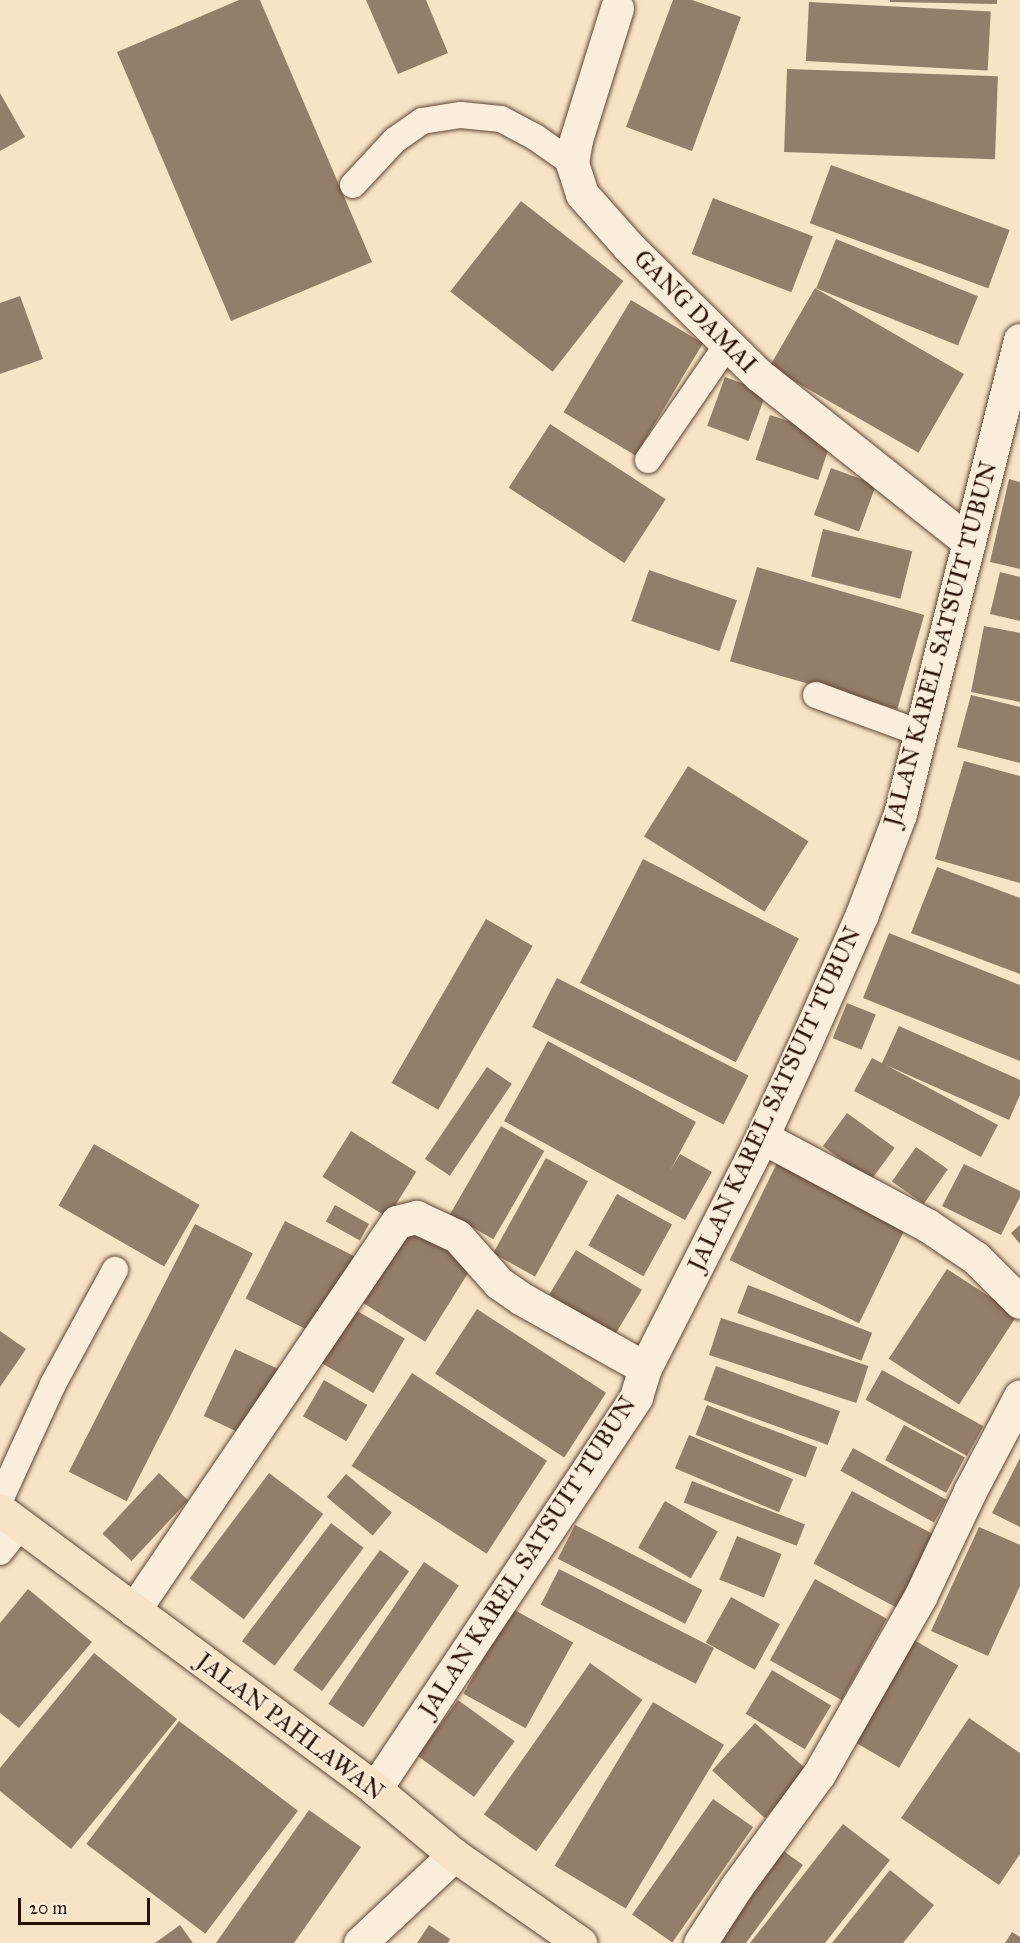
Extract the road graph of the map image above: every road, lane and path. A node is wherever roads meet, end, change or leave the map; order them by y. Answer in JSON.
{"nodes":[{"id":1,"x":617,"y":8,"type":"dead end"},
{"id":2,"x":572,"y":163,"type":"junction"},
{"id":3,"x":353,"y":185,"type":"dead end"},
{"id":4,"x":1020,"y":340,"type":"edge"},
{"id":5,"x":727,"y":345,"type":"junction"},
{"id":6,"x":648,"y":460,"type":"dead end"},
{"id":7,"x":969,"y":542,"type":"junction"},
{"id":8,"x":816,"y":695,"type":"dead end"},
{"id":9,"x":921,"y":733,"type":"junction"},
{"id":10,"x":762,"y":1137,"type":"junction"},
{"id":11,"x":115,"y":1270,"type":"dead end"},
{"id":12,"x":1020,"y":1302,"type":"edge"},
{"id":13,"x":645,"y":1368,"type":"junction"},
{"id":14,"x":1020,"y":1396,"type":"edge"},
{"id":15,"x":0,"y":1500,"type":"edge"},
{"id":16,"x":10,"y":1518,"type":"edge"},
{"id":17,"x":0,"y":1552,"type":"edge"},
{"id":18,"x":134,"y":1610,"type":"junction"},
{"id":19,"x":375,"y":1789,"type":"junction"},
{"id":20,"x":454,"y":1854,"type":"junction"},
{"id":21,"x":360,"y":1943,"type":"edge"},
{"id":22,"x":580,"y":1943,"type":"edge"},
{"id":23,"x":699,"y":1943,"type":"edge"}],
"edges":[{"from":1,"to":2,"type":"street","name":"GANG DAMAI"},
{"from":2,"to":3,"type":"lane"},
{"from":2,"to":5,"type":"street","name":"GANG DAMAI"},
{"from":4,"to":7,"type":"street","name":"JALAN KAREL SATSUIT TUBUN"},
{"from":5,"to":6,"type":"lane"},
{"from":5,"to":7,"type":"street","name":"GANG DAMAI"},
{"from":7,"to":9,"type":"street","name":"JALAN KAREL SATSUIT TUBUN"},
{"from":8,"to":9,"type":"lane"},
{"from":9,"to":10,"type":"street","name":"JALAN KAREL SATSUIT TUBUN"},
{"from":10,"to":12,"type":"street"},
{"from":10,"to":13,"type":"street","name":"JALAN KAREL SATSUIT TUBUN"},
{"from":11,"to":15,"type":"lane"},
{"from":13,"to":18,"type":"street"},
{"from":13,"to":19,"type":"street","name":"JALAN KAREL SATSUIT TUBUN"},
{"from":14,"to":23,"type":"street"},
{"from":16,"to":17,"type":"lane"},
{"from":16,"to":18,"type":"main road","name":"JALAN PAHLAWAN"},
{"from":18,"to":19,"type":"main road","name":"JALAN PAHLAWAN"},
{"from":19,"to":20,"type":"main road","name":"JALAN PAHLAWAN"},
{"from":20,"to":21,"type":"street"},
{"from":20,"to":22,"type":"main road","name":"JALAN PAHLAWAN"}]}
